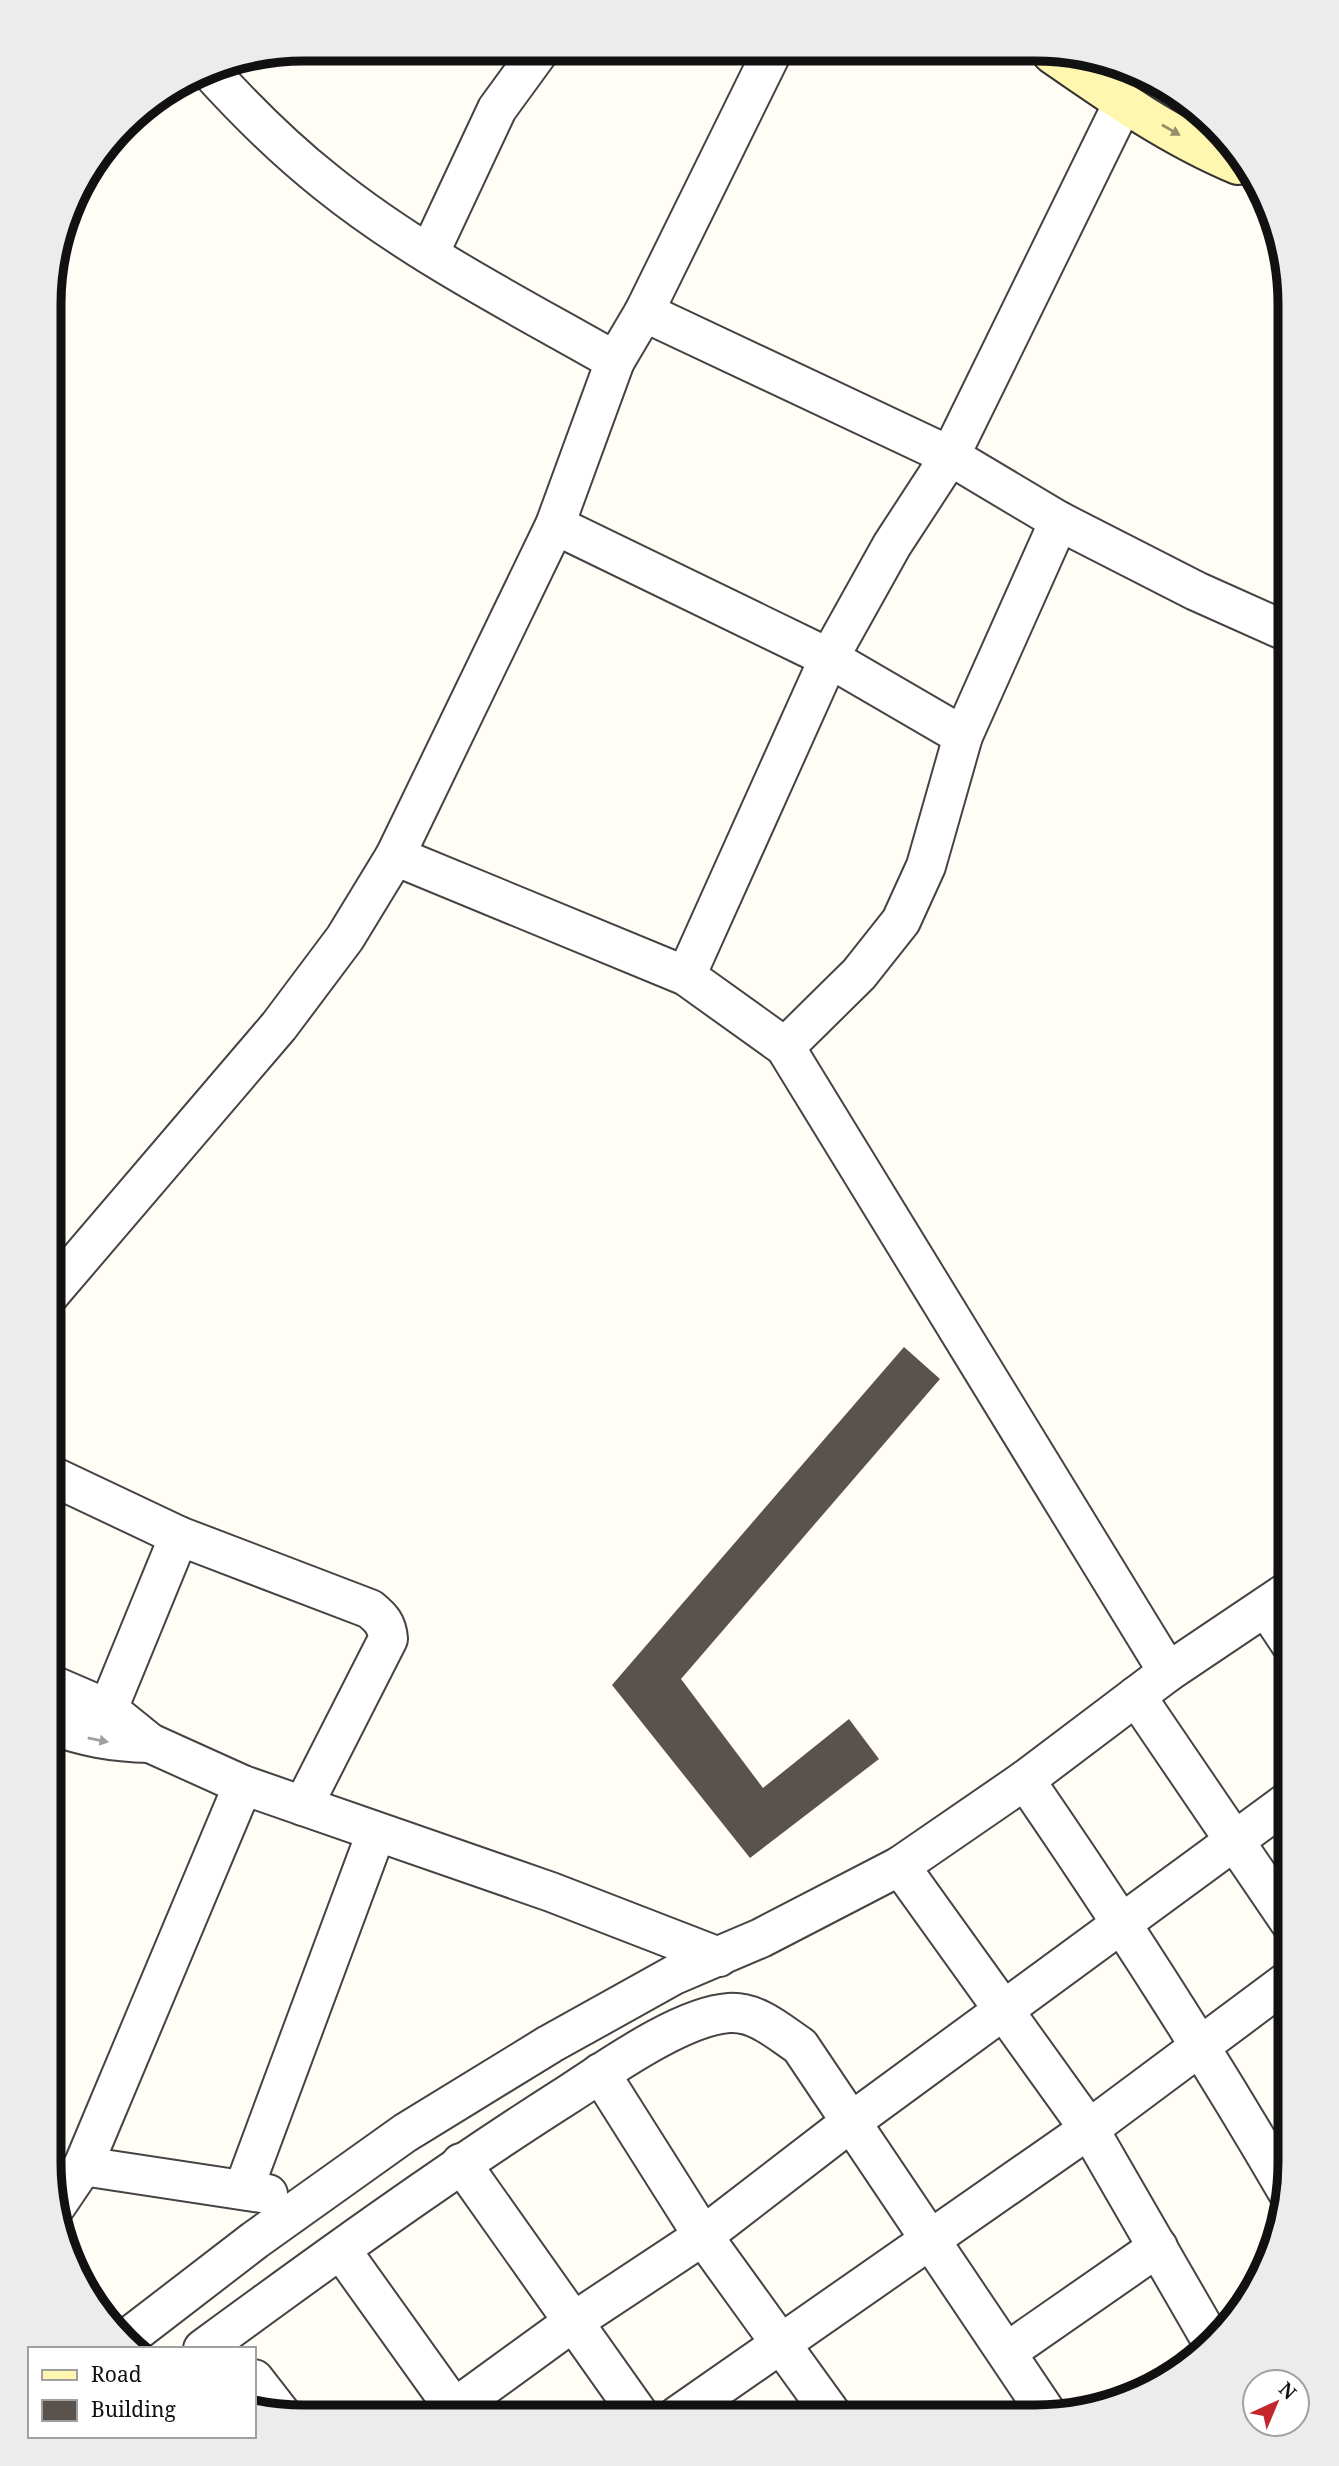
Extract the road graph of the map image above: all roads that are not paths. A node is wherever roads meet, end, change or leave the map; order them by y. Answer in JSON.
{"nodes":[{"id":1,"x":767,"y":61,"type":"edge"},
{"id":2,"x":531,"y":62,"type":"edge"},
{"id":3,"x":1065,"y":63,"type":"edge"},
{"id":4,"x":216,"y":78,"type":"edge"},
{"id":5,"x":1123,"y":103,"type":"junction"},
{"id":6,"x":1232,"y":162,"type":"edge"},
{"id":7,"x":429,"y":254,"type":"junction"},
{"id":8,"x":644,"y":312,"type":"junction"},
{"id":9,"x":615,"y":361,"type":"junction"},
{"id":10,"x":950,"y":456,"type":"junction"},
{"id":11,"x":1059,"y":521,"type":"junction"},
{"id":12,"x":555,"y":524,"type":"junction"},
{"id":13,"x":1278,"y":628,"type":"edge"},
{"id":14,"x":829,"y":658,"type":"junction"},
{"id":15,"x":963,"y":736,"type":"junction"},
{"id":16,"x":395,"y":856,"type":"junction"},
{"id":17,"x":686,"y":976,"type":"junction"},
{"id":18,"x":786,"y":1047,"type":"junction"},
{"id":19,"x":61,"y":1281,"type":"edge"},
{"id":20,"x":61,"y":1480,"type":"edge"},
{"id":21,"x":179,"y":1536,"type":"junction"},
{"id":22,"x":1278,"y":1598,"type":"edge"},
{"id":23,"x":1168,"y":1672,"type":"junction"},
{"id":24,"x":61,"y":1689,"type":"edge"},
{"id":25,"x":1136,"y":1696,"type":"junction"},
{"id":26,"x":108,"y":1709,"type":"junction"},
{"id":27,"x":61,"y":1728,"type":"edge"},
{"id":28,"x":150,"y":1743,"type":"junction"},
{"id":29,"x":1025,"y":1780,"type":"junction"},
{"id":30,"x":243,"y":1785,"type":"junction"},
{"id":31,"x":303,"y":1805,"type":"junction"},
{"id":32,"x":1277,"y":1809,"type":"edge"},
{"id":33,"x":376,"y":1833,"type":"junction"},
{"id":34,"x":1234,"y":1840,"type":"junction"},
{"id":35,"x":900,"y":1866,"type":"junction"},
{"id":36,"x":1277,"y":1902,"type":"edge"},
{"id":37,"x":1123,"y":1923,"type":"junction"},
{"id":38,"x":719,"y":1957,"type":"junction"},
{"id":39,"x":1277,"y":1989,"type":"edge"},
{"id":40,"x":1003,"y":2011,"type":"junction"},
{"id":41,"x":1202,"y":2046,"type":"junction"},
{"id":42,"x":600,"y":2073,"type":"junction"},
{"id":43,"x":851,"y":2122,"type":"junction"},
{"id":44,"x":1089,"y":2129,"type":"junction"},
{"id":45,"x":461,"y":2163,"type":"junction"},
{"id":46,"x":83,"y":2166,"type":"junction"},
{"id":47,"x":1277,"y":2174,"type":"edge"},
{"id":48,"x":244,"y":2188,"type":"junction"},
{"id":49,"x":64,"y":2194,"type":"edge"},
{"id":50,"x":306,"y":2204,"type":"junction"},
{"id":51,"x":703,"y":2236,"type":"junction"},
{"id":52,"x":930,"y":2237,"type":"junction"},
{"id":53,"x":1158,"y":2247,"type":"junction"},
{"id":54,"x":341,"y":2250,"type":"junction"},
{"id":55,"x":573,"y":2322,"type":"junction"},
{"id":56,"x":1207,"y":2332,"type":"edge"},
{"id":57,"x":134,"y":2334,"type":"edge"},
{"id":58,"x":779,"y":2343,"type":"junction"},
{"id":59,"x":217,"y":2345,"type":"edge"},
{"id":60,"x":1007,"y":2352,"type":"junction"},
{"id":61,"x":256,"y":2382,"type":"edge"},
{"id":62,"x":273,"y":2403,"type":"edge"},
{"id":63,"x":448,"y":2405,"type":"edge"},
{"id":64,"x":464,"y":2405,"type":"edge"},
{"id":65,"x":632,"y":2405,"type":"edge"},
{"id":66,"x":692,"y":2405,"type":"edge"},
{"id":67,"x":825,"y":2405,"type":"edge"},
{"id":68,"x":1041,"y":2405,"type":"edge"}],
"edges":[{"from":1,"to":8,"type":"street"},
{"from":2,"to":7,"type":"street"},
{"from":3,"to":5,"type":"main road"},
{"from":4,"to":7,"type":"street"},
{"from":5,"to":6,"type":"main road","one_way":true},
{"from":5,"to":10,"type":"street"},
{"from":7,"to":9,"type":"street"},
{"from":8,"to":9,"type":"street"},
{"from":8,"to":10,"type":"street"},
{"from":9,"to":12,"type":"street"},
{"from":10,"to":11,"type":"street"},
{"from":10,"to":14,"type":"street"},
{"from":11,"to":13,"type":"street"},
{"from":11,"to":15,"type":"street"},
{"from":12,"to":14,"type":"street"},
{"from":12,"to":16,"type":"street"},
{"from":14,"to":15,"type":"street"},
{"from":14,"to":17,"type":"street"},
{"from":15,"to":18,"type":"street"},
{"from":16,"to":17,"type":"street"},
{"from":16,"to":19,"type":"street"},
{"from":17,"to":18,"type":"street"},
{"from":18,"to":23,"type":"street"},
{"from":20,"to":21,"type":"street"},
{"from":21,"to":26,"type":"street"},
{"from":21,"to":31,"type":"street"},
{"from":22,"to":23,"type":"street"},
{"from":23,"to":25,"type":"street"},
{"from":24,"to":26,"type":"street"},
{"from":25,"to":29,"type":"street"},
{"from":25,"to":34,"type":"street"},
{"from":26,"to":28,"type":"street"},
{"from":27,"to":28,"type":"street","one_way":true},
{"from":28,"to":30,"type":"street"},
{"from":29,"to":35,"type":"street"},
{"from":29,"to":37,"type":"street"},
{"from":30,"to":31,"type":"street"},
{"from":30,"to":46,"type":"street"},
{"from":31,"to":33,"type":"street"},
{"from":32,"to":34,"type":"street"},
{"from":33,"to":38,"type":"street"},
{"from":33,"to":48,"type":"street"},
{"from":34,"to":36,"type":"street"},
{"from":34,"to":37,"type":"street"},
{"from":35,"to":38,"type":"street"},
{"from":35,"to":40,"type":"street"},
{"from":37,"to":40,"type":"street"},
{"from":37,"to":41,"type":"street"},
{"from":38,"to":50,"type":"street"},
{"from":39,"to":41,"type":"street"},
{"from":40,"to":43,"type":"street"},
{"from":40,"to":44,"type":"street"},
{"from":41,"to":44,"type":"street"},
{"from":41,"to":47,"type":"street"},
{"from":42,"to":43,"type":"street"},
{"from":42,"to":45,"type":"street"},
{"from":42,"to":51,"type":"street"},
{"from":43,"to":51,"type":"street"},
{"from":43,"to":52,"type":"street"},
{"from":44,"to":52,"type":"street"},
{"from":44,"to":53,"type":"street"},
{"from":45,"to":54,"type":"street"},
{"from":45,"to":55,"type":"street"},
{"from":46,"to":48,"type":"street"},
{"from":46,"to":49,"type":"street"},
{"from":48,"to":50,"type":"street"},
{"from":50,"to":57,"type":"street"},
{"from":51,"to":55,"type":"street"},
{"from":51,"to":58,"type":"street"},
{"from":52,"to":58,"type":"street"},
{"from":52,"to":60,"type":"street"},
{"from":53,"to":56,"type":"street"},
{"from":53,"to":60,"type":"street"},
{"from":54,"to":59,"type":"street"},
{"from":54,"to":63,"type":"street"},
{"from":55,"to":64,"type":"street"},
{"from":55,"to":65,"type":"street"},
{"from":58,"to":66,"type":"street"},
{"from":58,"to":67,"type":"street"},
{"from":60,"to":68,"type":"street"},
{"from":61,"to":62,"type":"street"}]}
